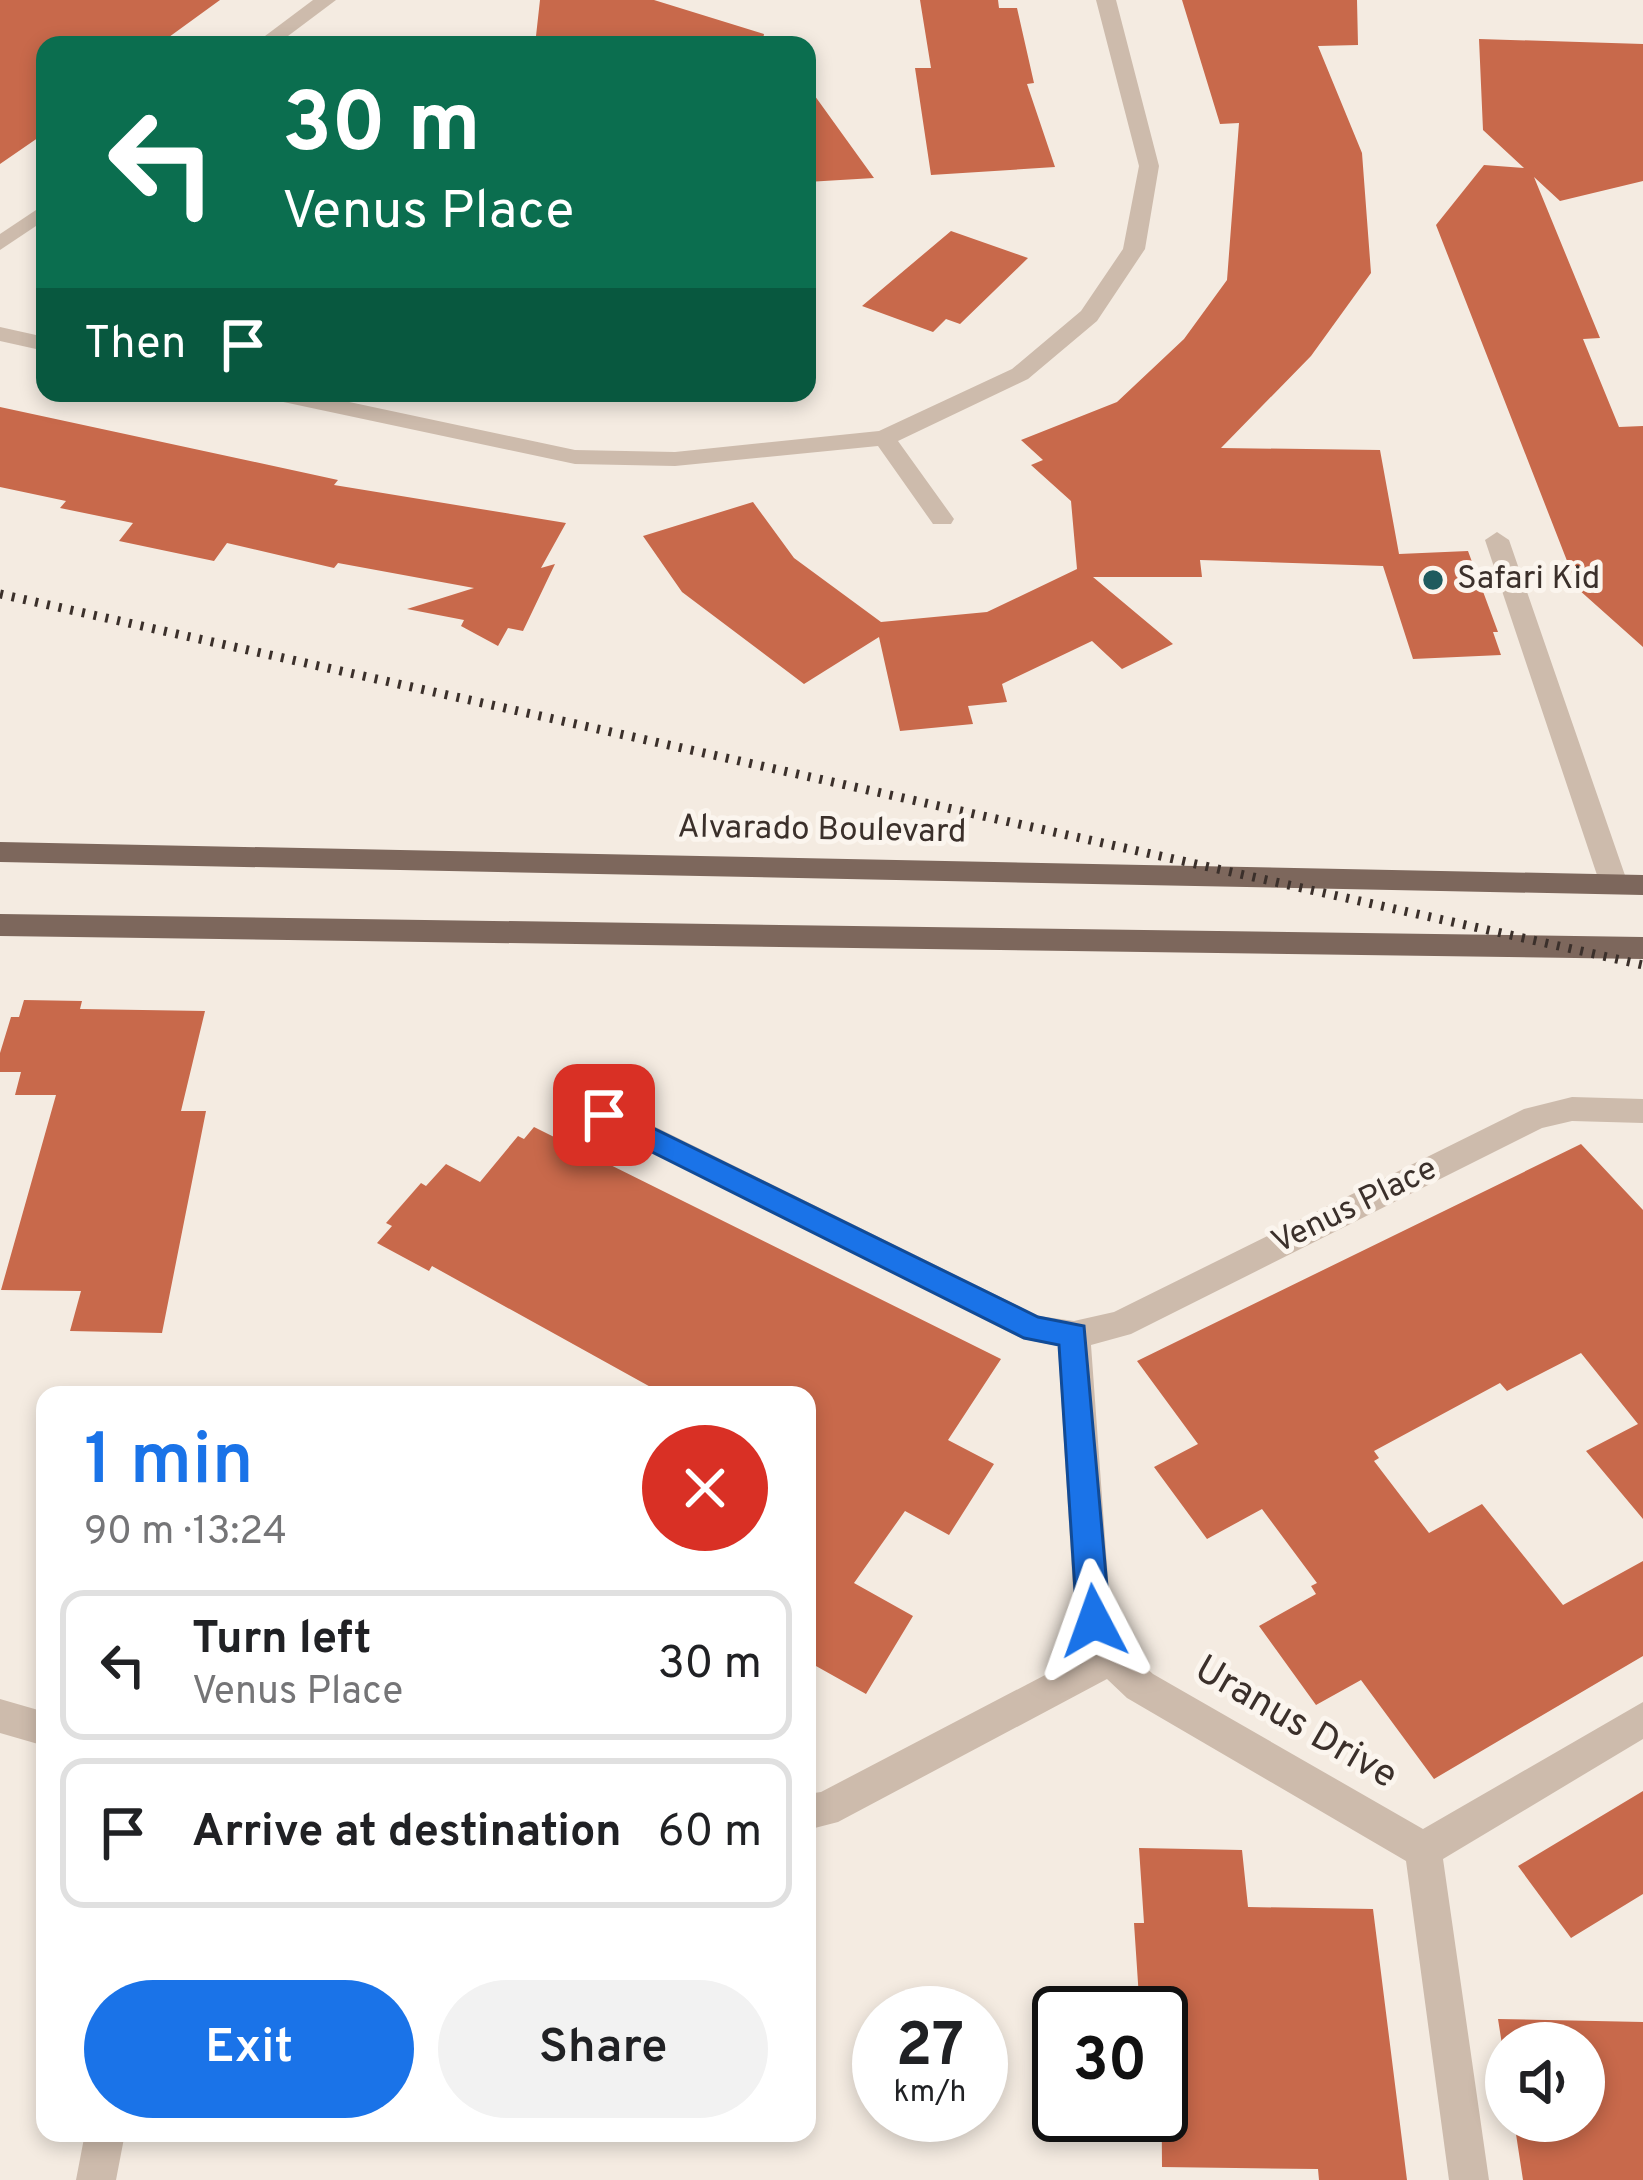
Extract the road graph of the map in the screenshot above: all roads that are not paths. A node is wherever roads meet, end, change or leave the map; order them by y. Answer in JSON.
{"nodes":[{"id":1,"x":326,"y":0,"type":"edge"},
{"id":2,"x":1106,"y":0,"type":"edge"},
{"id":3,"x":276,"y":36,"type":"edge"},
{"id":4,"x":36,"y":217,"type":"edge"},
{"id":5,"x":0,"y":244,"type":"edge"},
{"id":6,"x":0,"y":334,"type":"edge"},
{"id":7,"x":36,"y":342,"type":"edge"},
{"id":8,"x":316,"y":402,"type":"edge"},
{"id":9,"x":884,"y":438,"type":"junction"},
{"id":10,"x":942,"y":519,"type":"dead end"},
{"id":11,"x":1497,"y":540,"type":"dead end"},
{"id":12,"x":0,"y":851,"type":"edge"},
{"id":13,"x":1629,"y":884,"type":"edge"},
{"id":14,"x":0,"y":925,"type":"edge"},
{"id":15,"x":1643,"y":948,"type":"edge"},
{"id":16,"x":1643,"y":1112,"type":"edge"},
{"id":17,"x":604,"y":1115,"type":"dead end"},
{"id":18,"x":1073,"y":1335,"type":"junction"},
{"id":19,"x":1110,"y":1659,"type":"junction"},
{"id":20,"x":0,"y":1717,"type":"edge"},
{"id":21,"x":1643,"y":1719,"type":"edge"},
{"id":22,"x":36,"y":1727,"type":"edge"},
{"id":23,"x":816,"y":1810,"type":"edge"},
{"id":24,"x":1423,"y":1850,"type":"junction"},
{"id":25,"x":103,"y":2142,"type":"edge"},
{"id":26,"x":96,"y":2180,"type":"edge"},
{"id":27,"x":1469,"y":2180,"type":"edge"}],
"edges":[{"from":1,"to":3,"type":"street"},
{"from":2,"to":9,"type":"street"},
{"from":4,"to":5,"type":"street"},
{"from":6,"to":7,"type":"street"},
{"from":8,"to":9,"type":"street"},
{"from":9,"to":10,"type":"street"},
{"from":11,"to":13,"type":"street"},
{"from":12,"to":13,"type":"main road","name":"Alvarado Boulevard"},
{"from":14,"to":15,"type":"main road"},
{"from":16,"to":18,"type":"street","name":"Venus Place"},
{"from":17,"to":18,"type":"street"},
{"from":18,"to":19,"type":"street"},
{"from":19,"to":23,"type":"street"},
{"from":19,"to":24,"type":"street","name":"Uranus Drive"},
{"from":20,"to":22,"type":"street"},
{"from":21,"to":24,"type":"street"},
{"from":24,"to":27,"type":"street"},
{"from":25,"to":26,"type":"street"}]}
